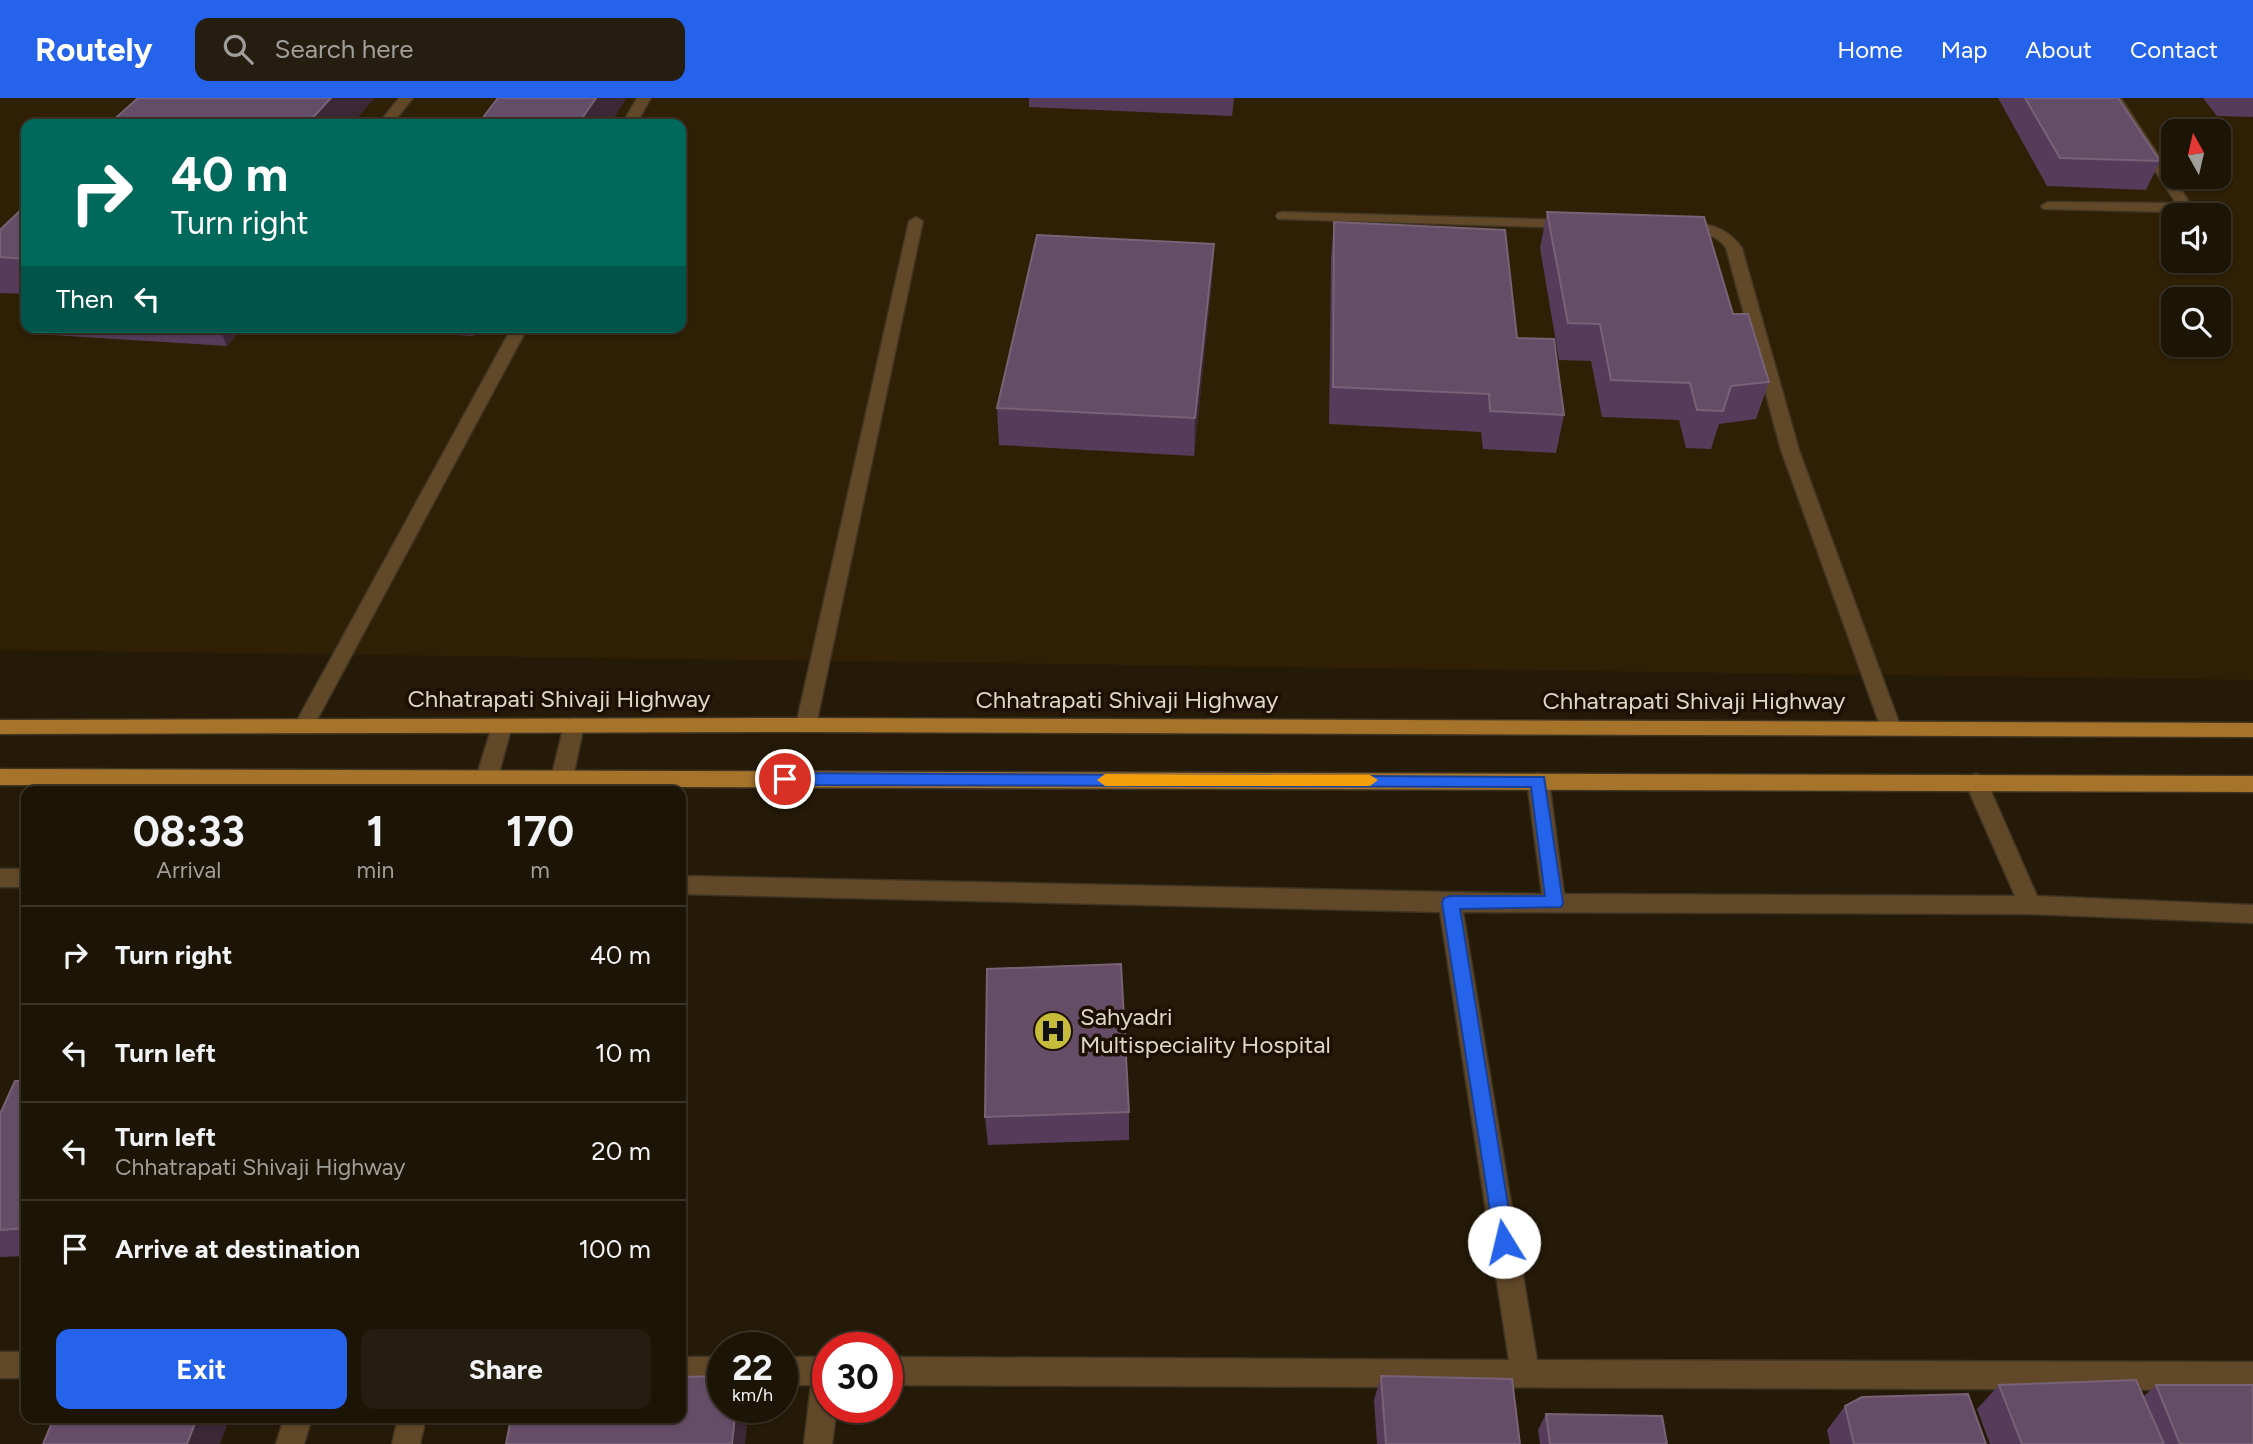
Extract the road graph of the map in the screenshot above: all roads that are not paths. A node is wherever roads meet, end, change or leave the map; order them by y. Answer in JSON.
{"nodes":[{"id":1,"x":406,"y":98,"type":"edge"},
{"id":2,"x":644,"y":98,"type":"edge"},
{"id":3,"x":2115,"y":98,"type":"edge"},
{"id":4,"x":389,"y":119,"type":"edge"},
{"id":5,"x":632,"y":119,"type":"edge"},
{"id":6,"x":2048,"y":206,"type":"dead end"},
{"id":7,"x":1283,"y":216,"type":"dead end"},
{"id":8,"x":916,"y":221,"type":"dead end"},
{"id":9,"x":1585,"y":224,"type":"edge"},
{"id":10,"x":1667,"y":226,"type":"edge"},
{"id":11,"x":517,"y":333,"type":"edge"},
{"id":12,"x":573,"y":725,"type":"junction"},
{"id":13,"x":806,"y":725,"type":"junction"},
{"id":14,"x":304,"y":726,"type":"junction"},
{"id":15,"x":502,"y":726,"type":"junction"},
{"id":16,"x":0,"y":727,"type":"edge"},
{"id":17,"x":1891,"y":728,"type":"junction"},
{"id":18,"x":2253,"y":730,"type":"edge"},
{"id":19,"x":0,"y":777,"type":"edge"},
{"id":20,"x":1538,"y":781,"type":"junction"},
{"id":21,"x":1976,"y":782,"type":"junction"},
{"id":22,"x":2253,"y":783,"type":"edge"},
{"id":23,"x":484,"y":785,"type":"edge"},
{"id":24,"x":560,"y":785,"type":"edge"},
{"id":25,"x":0,"y":878,"type":"edge"},
{"id":26,"x":21,"y":878,"type":"edge"},
{"id":27,"x":686,"y":885,"type":"edge"},
{"id":28,"x":1450,"y":903,"type":"junction"},
{"id":29,"x":1555,"y":903,"type":"junction"},
{"id":30,"x":2030,"y":905,"type":"junction"},
{"id":31,"x":2253,"y":914,"type":"edge"},
{"id":32,"x":0,"y":1365,"type":"edge"},
{"id":33,"x":21,"y":1365,"type":"edge"},
{"id":34,"x":686,"y":1370,"type":"edge"},
{"id":35,"x":707,"y":1371,"type":"edge"},
{"id":36,"x":903,"y":1371,"type":"edge"},
{"id":37,"x":1525,"y":1373,"type":"junction"},
{"id":38,"x":2253,"y":1376,"type":"edge"},
{"id":39,"x":296,"y":1423,"type":"edge"},
{"id":40,"x":411,"y":1423,"type":"edge"},
{"id":41,"x":821,"y":1423,"type":"edge"},
{"id":42,"x":290,"y":1444,"type":"edge"},
{"id":43,"x":406,"y":1444,"type":"edge"},
{"id":44,"x":818,"y":1444,"type":"edge"}],
"edges":[{"from":1,"to":4,"type":"street"},
{"from":2,"to":5,"type":"street"},
{"from":3,"to":6,"type":"street"},
{"from":7,"to":9,"type":"street"},
{"from":8,"to":13,"type":"street"},
{"from":10,"to":17,"type":"street"},
{"from":11,"to":14,"type":"street"},
{"from":12,"to":13,"type":"main road","name":"Chhatrapati Shivaji Highway"},
{"from":12,"to":15,"type":"main road","name":"Chhatrapati Shivaji Highway"},
{"from":12,"to":24,"type":"street"},
{"from":13,"to":17,"type":"main road","name":"Chhatrapati Shivaji Highway"},
{"from":14,"to":15,"type":"main road","name":"Chhatrapati Shivaji Highway"},
{"from":14,"to":16,"type":"main road","name":"Chhatrapati Shivaji Highway"},
{"from":15,"to":23,"type":"street"},
{"from":17,"to":18,"type":"main road","name":"Chhatrapati Shivaji Highway"},
{"from":19,"to":23,"type":"main road"},
{"from":20,"to":21,"type":"main road"},
{"from":20,"to":24,"type":"main road"},
{"from":20,"to":29,"type":"street"},
{"from":21,"to":22,"type":"main road"},
{"from":21,"to":30,"type":"street"},
{"from":23,"to":24,"type":"main road"},
{"from":25,"to":26,"type":"street"},
{"from":27,"to":28,"type":"street"},
{"from":28,"to":29,"type":"street"},
{"from":28,"to":37,"type":"street"},
{"from":29,"to":30,"type":"street"},
{"from":30,"to":31,"type":"street"},
{"from":32,"to":33,"type":"street"},
{"from":34,"to":35,"type":"street"},
{"from":36,"to":37,"type":"street"},
{"from":37,"to":38,"type":"street"},
{"from":39,"to":42,"type":"street"},
{"from":40,"to":43,"type":"street"},
{"from":41,"to":44,"type":"street"}]}
